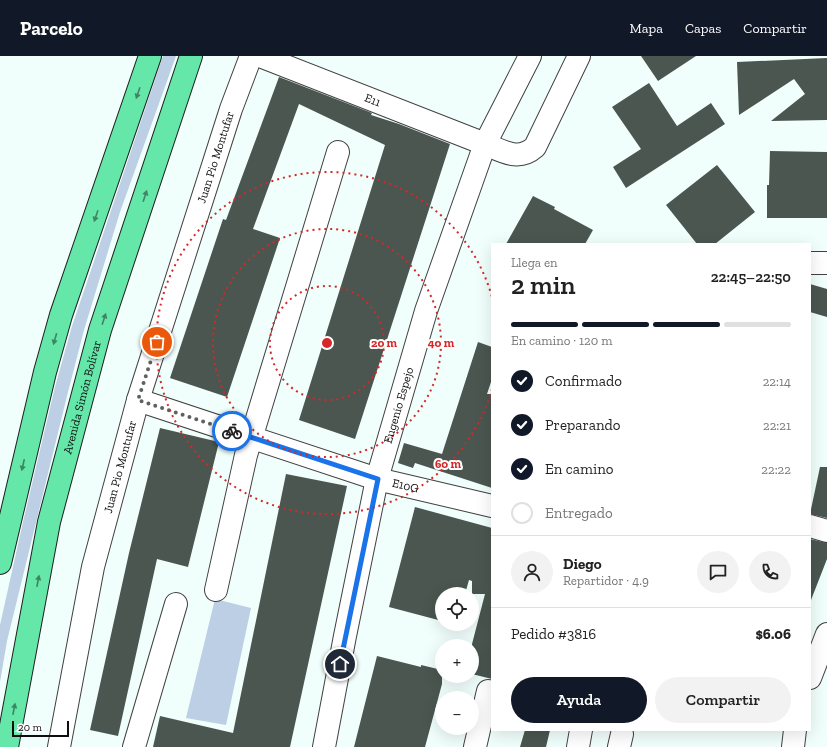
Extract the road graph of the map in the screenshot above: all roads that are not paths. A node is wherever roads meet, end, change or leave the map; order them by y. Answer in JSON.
{"nodes":[{"id":1,"x":150,"y":56,"type":"edge"},
{"id":2,"x":191,"y":56,"type":"edge"},
{"id":3,"x":251,"y":56,"type":"edge"},
{"id":4,"x":260,"y":56,"type":"edge"},
{"id":5,"x":530,"y":56,"type":"edge"},
{"id":6,"x":579,"y":56,"type":"edge"},
{"id":7,"x":485,"y":144,"type":"junction"},
{"id":8,"x":338,"y":152,"type":"dead end"},
{"id":9,"x":811,"y":263,"type":"edge"},
{"id":10,"x":827,"y":263,"type":"edge"},
{"id":11,"x":138,"y":400,"type":"junction"},
{"id":12,"x":251,"y":437,"type":"junction"},
{"id":13,"x":378,"y":479,"type":"junction"},
{"id":14,"x":491,"y":506,"type":"edge"},
{"id":15,"x":811,"y":526,"type":"edge"},
{"id":16,"x":827,"y":531,"type":"edge"},
{"id":17,"x":0,"y":563,"type":"edge"},
{"id":18,"x":216,"y":590,"type":"dead end"},
{"id":19,"x":176,"y":604,"type":"dead end"},
{"id":20,"x":827,"y":634,"type":"edge"},
{"id":21,"x":811,"y":675,"type":"edge"},
{"id":22,"x":488,"y":691,"type":"dead end"},
{"id":23,"x":581,"y":731,"type":"edge"},
{"id":24,"x":795,"y":731,"type":"edge"},
{"id":25,"x":7,"y":747,"type":"edge"},
{"id":26,"x":59,"y":747,"type":"edge"},
{"id":27,"x":134,"y":747,"type":"edge"},
{"id":28,"x":324,"y":747,"type":"edge"},
{"id":29,"x":475,"y":747,"type":"edge"},
{"id":30,"x":578,"y":747,"type":"edge"},
{"id":31,"x":793,"y":747,"type":"edge"}],
"edges":[{"from":1,"to":17,"type":"highway","one_way":true},
{"from":25,"to":2,"type":"highway","name":"Avenida Simón Bolívar","one_way":true},
{"from":3,"to":11,"type":"street","name":"Juan Pio Montufar"},
{"from":4,"to":7,"type":"street","name":"E11"},
{"from":5,"to":7,"type":"street","name":"Eugenio Espejo"},
{"from":6,"to":7,"type":"street","name":"E11"},
{"from":7,"to":13,"type":"street","name":"Eugenio Espejo"},
{"from":8,"to":12,"type":"street"},
{"from":9,"to":10,"type":"street"},
{"from":11,"to":12,"type":"street","name":"E10G"},
{"from":11,"to":26,"type":"street","name":"Juan Pio Montufar"},
{"from":12,"to":13,"type":"street","name":"E10G"},
{"from":12,"to":18,"type":"street"},
{"from":13,"to":14,"type":"street","name":"E10G"},
{"from":13,"to":28,"type":"street","name":"Eugenio Espejo"},
{"from":15,"to":16,"type":"street"},
{"from":19,"to":27,"type":"street"},
{"from":20,"to":21,"type":"street"},
{"from":22,"to":29,"type":"street"},
{"from":23,"to":30,"type":"street"},
{"from":24,"to":31,"type":"street"}]}
